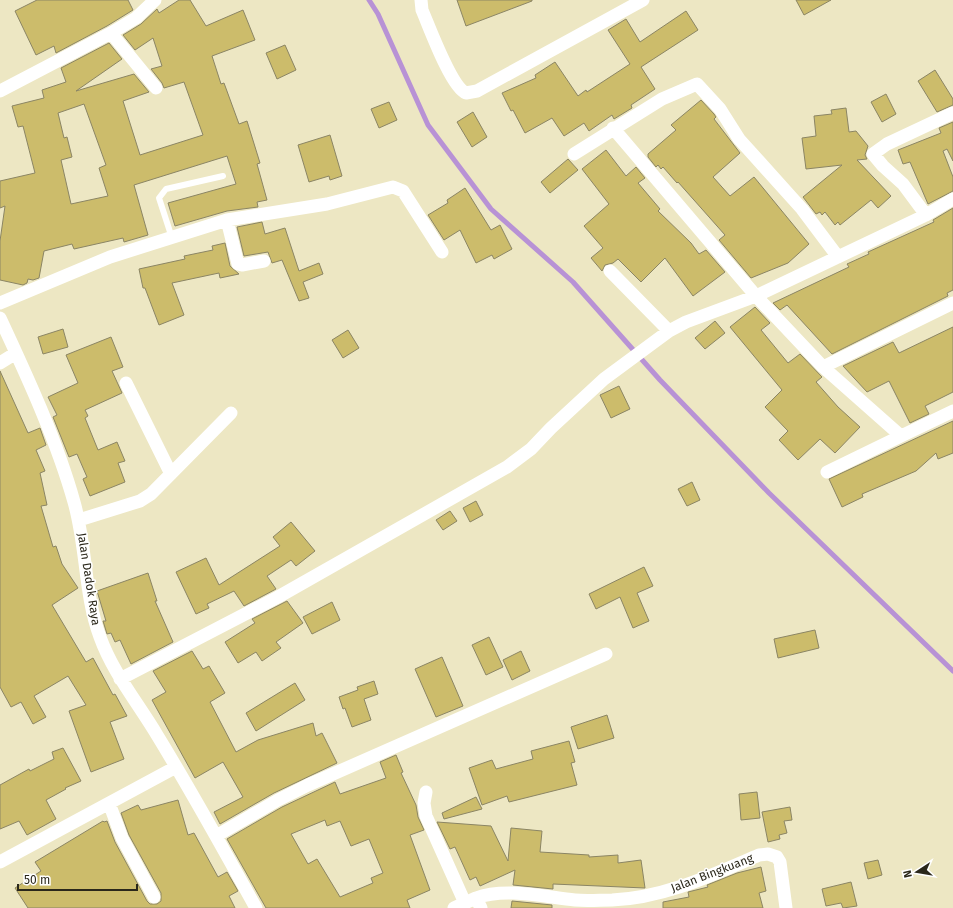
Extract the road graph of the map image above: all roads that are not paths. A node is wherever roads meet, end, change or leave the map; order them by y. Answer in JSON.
{"nodes":[{"id":1,"x":155,"y":0,"type":"edge"},
{"id":2,"x":421,"y":0,"type":"edge"},
{"id":3,"x":643,"y":0,"type":"edge"},
{"id":4,"x":111,"y":33,"type":"junction"},
{"id":5,"x":156,"y":88,"type":"dead end"},
{"id":6,"x":0,"y":91,"type":"edge"},
{"id":7,"x":953,"y":113,"type":"edge"},
{"id":8,"x":613,"y":128,"type":"junction"},
{"id":9,"x":574,"y":154,"type":"dead end"},
{"id":10,"x":223,"y":176,"type":"dead end"},
{"id":11,"x":953,"y":199,"type":"edge"},
{"id":12,"x":926,"y":215,"type":"junction"},
{"id":13,"x":228,"y":220,"type":"junction"},
{"id":14,"x":172,"y":238,"type":"junction"},
{"id":15,"x":442,"y":252,"type":"dead end"},
{"id":16,"x":838,"y":257,"type":"junction"},
{"id":17,"x":264,"y":261,"type":"dead end"},
{"id":18,"x":610,"y":271,"type":"dead end"},
{"id":19,"x":756,"y":296,"type":"junction"},
{"id":20,"x":0,"y":303,"type":"edge"},
{"id":21,"x":953,"y":303,"type":"edge"},
{"id":22,"x":0,"y":318,"type":"edge"},
{"id":23,"x":669,"y":331,"type":"junction"},
{"id":24,"x":16,"y":352,"type":"junction"},
{"id":25,"x":0,"y":363,"type":"edge"},
{"id":26,"x":823,"y":367,"type":"junction"},
{"id":27,"x":126,"y":383,"type":"dead end"},
{"id":28,"x":953,"y":411,"type":"edge"},
{"id":29,"x":231,"y":413,"type":"dead end"},
{"id":30,"x":901,"y":436,"type":"junction"},
{"id":31,"x":827,"y":472,"type":"dead end"},
{"id":32,"x":171,"y":474,"type":"junction"},
{"id":33,"x":78,"y":520,"type":"junction"},
{"id":34,"x":606,"y":654,"type":"dead end"},
{"id":35,"x":120,"y":679,"type":"junction"},
{"id":36,"x":176,"y":767,"type":"junction"},
{"id":37,"x":426,"y":792,"type":"dead end"},
{"id":38,"x":109,"y":803,"type":"junction"},
{"id":39,"x":216,"y":836,"type":"junction"},
{"id":40,"x":0,"y":862,"type":"edge"},
{"id":41,"x":154,"y":897,"type":"dead end"},
{"id":42,"x":469,"y":904,"type":"edge"},
{"id":43,"x":256,"y":908,"type":"edge"},
{"id":44,"x":786,"y":908,"type":"edge"}],
"edges":[{"from":1,"to":4,"type":"street"},
{"from":2,"to":3,"type":"street"},
{"from":4,"to":5,"type":"street"},
{"from":4,"to":6,"type":"street"},
{"from":7,"to":12,"type":"street"},
{"from":8,"to":9,"type":"street"},
{"from":8,"to":16,"type":"street"},
{"from":8,"to":19,"type":"street"},
{"from":10,"to":14,"type":"lane"},
{"from":11,"to":12,"type":"street"},
{"from":12,"to":16,"type":"street"},
{"from":13,"to":14,"type":"street"},
{"from":13,"to":15,"type":"street"},
{"from":13,"to":17,"type":"street"},
{"from":14,"to":20,"type":"street"},
{"from":16,"to":19,"type":"street"},
{"from":18,"to":23,"type":"street"},
{"from":19,"to":23,"type":"street"},
{"from":19,"to":26,"type":"street"},
{"from":21,"to":26,"type":"street"},
{"from":22,"to":24,"type":"street","name":"Jalan Dadok Raya"},
{"from":23,"to":35,"type":"street"},
{"from":24,"to":25,"type":"street"},
{"from":24,"to":33,"type":"street","name":"Jalan Dadok Raya"},
{"from":26,"to":30,"type":"street"},
{"from":27,"to":32,"type":"street"},
{"from":28,"to":30,"type":"street"},
{"from":29,"to":32,"type":"street"},
{"from":30,"to":31,"type":"street"},
{"from":32,"to":33,"type":"street"},
{"from":33,"to":35,"type":"street","name":"Jalan Dadok Raya"},
{"from":34,"to":39,"type":"street"},
{"from":35,"to":36,"type":"street","name":"Jalan Dadok Raya"},
{"from":36,"to":38,"type":"street"},
{"from":36,"to":39,"type":"street","name":"Jalan Dadok Raya"},
{"from":37,"to":42,"type":"street"},
{"from":38,"to":40,"type":"street"},
{"from":38,"to":41,"type":"street"},
{"from":39,"to":43,"type":"street","name":"Jalan Dadok Raya"},
{"from":42,"to":44,"type":"street","name":"Jalan Bingkuang"}]}
